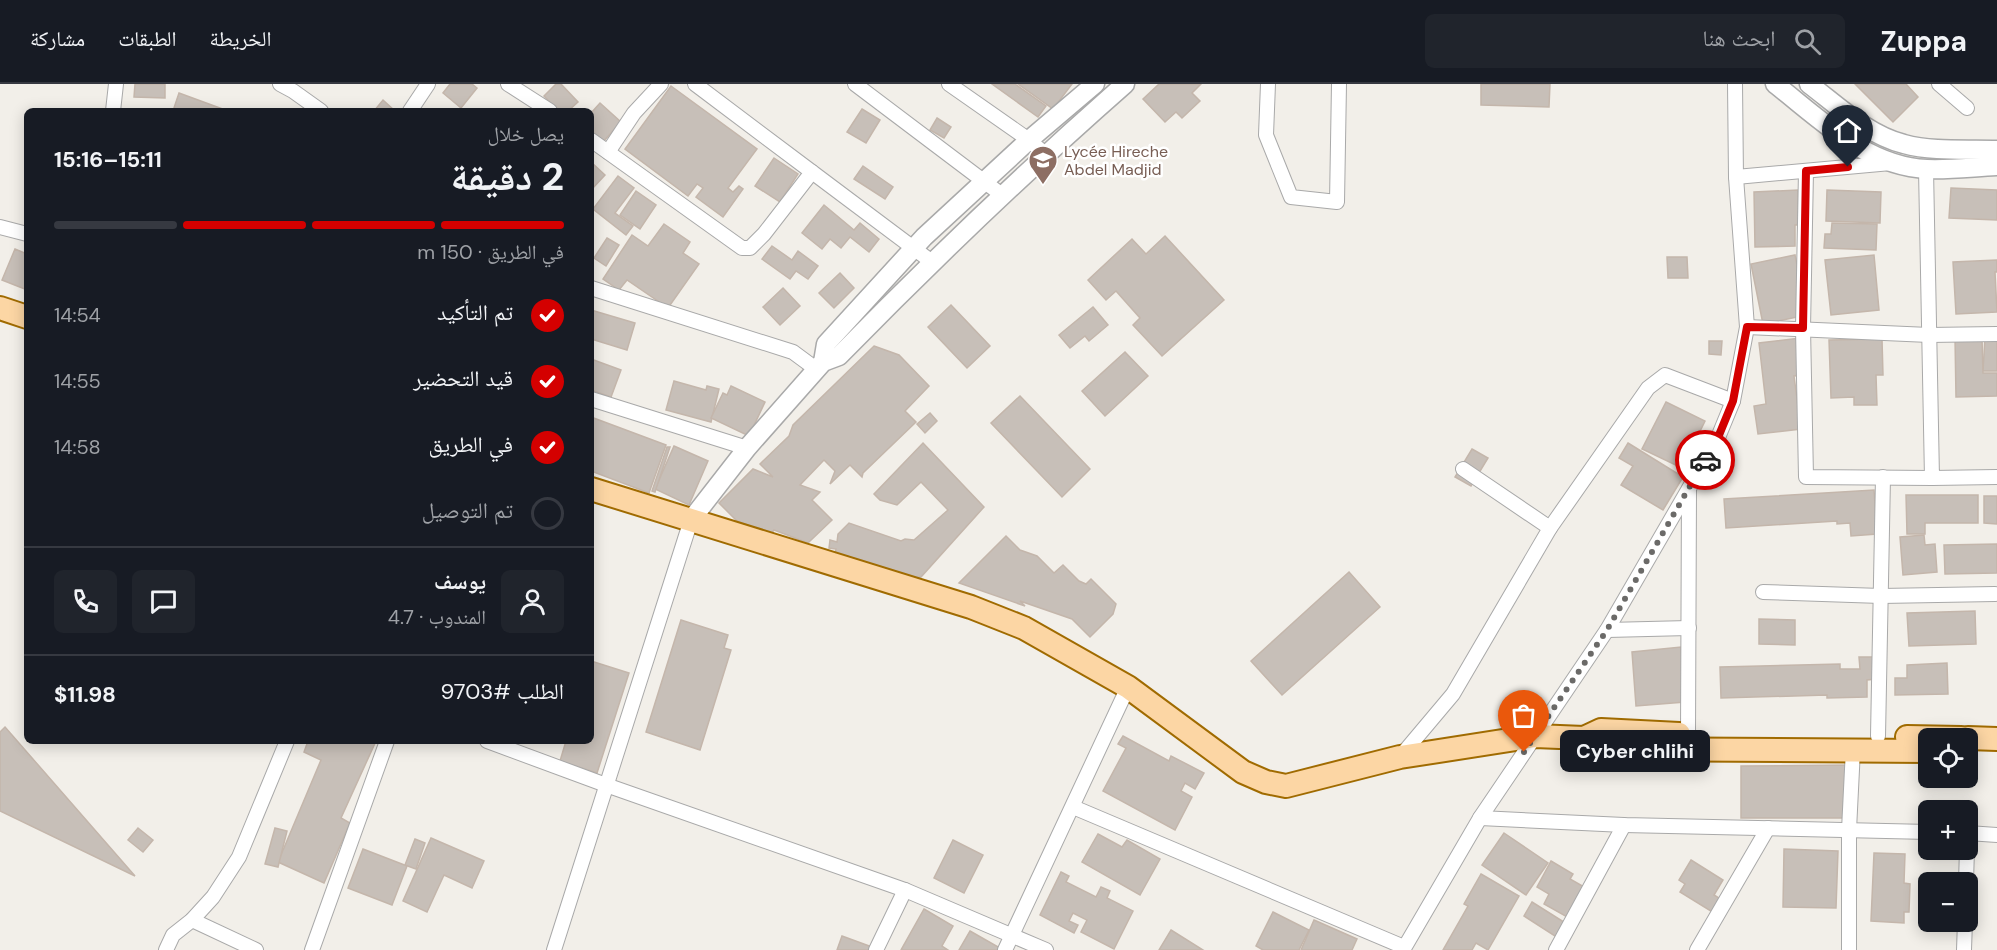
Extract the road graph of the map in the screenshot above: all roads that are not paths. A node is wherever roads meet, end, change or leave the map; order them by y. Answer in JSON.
{"nodes":[{"id":1,"x":116,"y":84,"type":"edge"},
{"id":2,"x":280,"y":84,"type":"edge"},
{"id":3,"x":428,"y":84,"type":"edge"},
{"id":4,"x":508,"y":84,"type":"edge"},
{"id":5,"x":661,"y":84,"type":"edge"},
{"id":6,"x":855,"y":84,"type":"edge"},
{"id":7,"x":949,"y":84,"type":"edge"},
{"id":8,"x":1095,"y":84,"type":"edge"},
{"id":9,"x":1125,"y":84,"type":"edge"},
{"id":10,"x":1268,"y":84,"type":"edge"},
{"id":11,"x":1339,"y":84,"type":"edge"},
{"id":12,"x":1735,"y":84,"type":"edge"},
{"id":13,"x":1775,"y":84,"type":"edge"},
{"id":14,"x":1809,"y":84,"type":"edge"},
{"id":15,"x":1939,"y":84,"type":"edge"},
{"id":16,"x":700,"y":86,"type":"edge"},
{"id":17,"x":296,"y":87,"type":"edge"},
{"id":18,"x":528,"y":89,"type":"edge"},
{"id":19,"x":113,"y":108,"type":"edge"},
{"id":20,"x":318,"y":108,"type":"edge"},
{"id":21,"x":412,"y":108,"type":"edge"},
{"id":22,"x":544,"y":108,"type":"edge"},
{"id":23,"x":1966,"y":108,"type":"dead end"},
{"id":24,"x":1029,"y":140,"type":"junction"},
{"id":25,"x":594,"y":142,"type":"edge"},
{"id":26,"x":1997,"y":150,"type":"edge"},
{"id":27,"x":608,"y":152,"type":"junction"},
{"id":28,"x":1045,"y":154,"type":"junction"},
{"id":29,"x":1892,"y":163,"type":"junction"},
{"id":30,"x":1997,"y":166,"type":"edge"},
{"id":31,"x":1926,"y":169,"type":"junction"},
{"id":32,"x":1806,"y":171,"type":"junction"},
{"id":33,"x":812,"y":172,"type":"junction"},
{"id":34,"x":1736,"y":177,"type":"junction"},
{"id":35,"x":984,"y":180,"type":"junction"},
{"id":36,"x":1002,"y":195,"type":"junction"},
{"id":37,"x":0,"y":227,"type":"edge"},
{"id":38,"x":24,"y":233,"type":"edge"},
{"id":39,"x":914,"y":248,"type":"junction"},
{"id":40,"x":932,"y":262,"type":"junction"},
{"id":41,"x":594,"y":289,"type":"edge"},
{"id":42,"x":0,"y":308,"type":"edge"},
{"id":43,"x":24,"y":315,"type":"edge"},
{"id":44,"x":1747,"y":327,"type":"junction"},
{"id":45,"x":1803,"y":328,"type":"junction"},
{"id":46,"x":1997,"y":334,"type":"edge"},
{"id":47,"x":1929,"y":335,"type":"junction"},
{"id":48,"x":820,"y":365,"type":"junction"},
{"id":49,"x":594,"y":400,"type":"edge"},
{"id":50,"x":1733,"y":401,"type":"junction"},
{"id":51,"x":747,"y":448,"type":"junction"},
{"id":52,"x":1463,"y":469,"type":"dead end"},
{"id":53,"x":1883,"y":477,"type":"junction"},
{"id":54,"x":1997,"y":477,"type":"edge"},
{"id":55,"x":1932,"y":478,"type":"junction"},
{"id":56,"x":1689,"y":487,"type":"junction"},
{"id":57,"x":594,"y":490,"type":"edge"},
{"id":58,"x":691,"y":520,"type":"junction"},
{"id":59,"x":1550,"y":528,"type":"junction"},
{"id":60,"x":1763,"y":592,"type":"dead end"},
{"id":61,"x":1995,"y":594,"type":"dead end"},
{"id":62,"x":1881,"y":596,"type":"junction"},
{"id":63,"x":1689,"y":628,"type":"junction"},
{"id":64,"x":1607,"y":630,"type":"junction"},
{"id":65,"x":1128,"y":687,"type":"junction"},
{"id":66,"x":1688,"y":735,"type":"junction"},
{"id":67,"x":1535,"y":736,"type":"junction"},
{"id":68,"x":1878,"y":736,"type":"junction"},
{"id":69,"x":1918,"y":737,"type":"edge"},
{"id":70,"x":1584,"y":738,"type":"junction"},
{"id":71,"x":1978,"y":738,"type":"edge"},
{"id":72,"x":1997,"y":739,"type":"edge"},
{"id":73,"x":286,"y":744,"type":"edge"},
{"id":74,"x":386,"y":744,"type":"edge"},
{"id":75,"x":495,"y":744,"type":"edge"},
{"id":76,"x":1853,"y":749,"type":"junction"},
{"id":77,"x":1918,"y":751,"type":"edge"},
{"id":78,"x":1978,"y":751,"type":"edge"},
{"id":79,"x":1997,"y":752,"type":"edge"},
{"id":80,"x":1400,"y":757,"type":"junction"},
{"id":81,"x":606,"y":786,"type":"junction"},
{"id":82,"x":1073,"y":807,"type":"junction"},
{"id":83,"x":1480,"y":818,"type":"junction"},
{"id":84,"x":1624,"y":825,"type":"junction"},
{"id":85,"x":1768,"y":828,"type":"junction"},
{"id":86,"x":1849,"y":830,"type":"junction"},
{"id":87,"x":1918,"y":832,"type":"edge"},
{"id":88,"x":1978,"y":834,"type":"edge"},
{"id":89,"x":1997,"y":835,"type":"edge"},
{"id":90,"x":905,"y":890,"type":"junction"},
{"id":91,"x":192,"y":920,"type":"junction"},
{"id":92,"x":1965,"y":932,"type":"edge"},
{"id":93,"x":1011,"y":935,"type":"junction"},
{"id":94,"x":1404,"y":949,"type":"edge"},
{"id":95,"x":166,"y":950,"type":"edge"},
{"id":96,"x":256,"y":950,"type":"edge"},
{"id":97,"x":312,"y":950,"type":"edge"},
{"id":98,"x":554,"y":950,"type":"edge"},
{"id":99,"x":876,"y":950,"type":"edge"},
{"id":100,"x":1005,"y":950,"type":"edge"},
{"id":101,"x":1046,"y":950,"type":"edge"},
{"id":102,"x":1556,"y":950,"type":"edge"},
{"id":103,"x":1697,"y":950,"type":"edge"},
{"id":104,"x":1849,"y":950,"type":"edge"},
{"id":105,"x":1964,"y":950,"type":"edge"}],
"edges":[{"from":1,"to":19,"type":"street"},
{"from":2,"to":17,"type":"street"},
{"from":3,"to":21,"type":"street"},
{"from":4,"to":18,"type":"street"},
{"from":5,"to":27,"type":"street"},
{"from":6,"to":35,"type":"street"},
{"from":7,"to":24,"type":"street"},
{"from":8,"to":24,"type":"street"},
{"from":9,"to":28,"type":"street"},
{"from":10,"to":11,"type":"street"},
{"from":12,"to":34,"type":"street"},
{"from":13,"to":29,"type":"street"},
{"from":14,"to":26,"type":"street"},
{"from":15,"to":23,"type":"street"},
{"from":16,"to":33,"type":"street"},
{"from":17,"to":20,"type":"street"},
{"from":18,"to":22,"type":"street"},
{"from":24,"to":28,"type":"street"},
{"from":24,"to":35,"type":"street"},
{"from":25,"to":27,"type":"street"},
{"from":27,"to":33,"type":"street"},
{"from":28,"to":36,"type":"street"},
{"from":29,"to":31,"type":"street"},
{"from":29,"to":32,"type":"street"},
{"from":30,"to":31,"type":"street"},
{"from":31,"to":47,"type":"street"},
{"from":32,"to":34,"type":"street"},
{"from":32,"to":45,"type":"street"},
{"from":33,"to":39,"type":"street"},
{"from":34,"to":44,"type":"street"},
{"from":35,"to":36,"type":"street"},
{"from":35,"to":39,"type":"street"},
{"from":36,"to":40,"type":"street"},
{"from":37,"to":38,"type":"street"},
{"from":39,"to":40,"type":"street"},
{"from":39,"to":48,"type":"street"},
{"from":40,"to":48,"type":"street"},
{"from":41,"to":48,"type":"street"},
{"from":42,"to":43,"type":"main road"},
{"from":44,"to":45,"type":"street"},
{"from":44,"to":50,"type":"street"},
{"from":45,"to":47,"type":"street"},
{"from":45,"to":53,"type":"street"},
{"from":46,"to":47,"type":"street"},
{"from":47,"to":55,"type":"street"},
{"from":48,"to":51,"type":"street"},
{"from":49,"to":51,"type":"street"},
{"from":50,"to":56,"type":"street"},
{"from":50,"to":59,"type":"street"},
{"from":51,"to":58,"type":"street"},
{"from":52,"to":59,"type":"street"},
{"from":53,"to":55,"type":"street"},
{"from":53,"to":62,"type":"street"},
{"from":54,"to":55,"type":"street"},
{"from":56,"to":63,"type":"street"},
{"from":56,"to":64,"type":"street"},
{"from":57,"to":58,"type":"main road"},
{"from":58,"to":65,"type":"main road"},
{"from":58,"to":81,"type":"street"},
{"from":59,"to":80,"type":"street"},
{"from":60,"to":62,"type":"street"},
{"from":61,"to":62,"type":"street"},
{"from":62,"to":68,"type":"street"},
{"from":63,"to":64,"type":"street"},
{"from":63,"to":66,"type":"street"},
{"from":64,"to":67,"type":"street"},
{"from":65,"to":80,"type":"main road"},
{"from":65,"to":82,"type":"street"},
{"from":66,"to":68,"type":"main road"},
{"from":66,"to":70,"type":"main road"},
{"from":67,"to":70,"type":"main road"},
{"from":67,"to":80,"type":"main road"},
{"from":67,"to":83,"type":"street"},
{"from":68,"to":69,"type":"main road"},
{"from":70,"to":76,"type":"main road"},
{"from":71,"to":72,"type":"main road"},
{"from":73,"to":91,"type":"street"},
{"from":74,"to":97,"type":"street"},
{"from":75,"to":81,"type":"street"},
{"from":76,"to":77,"type":"main road"},
{"from":76,"to":86,"type":"street"},
{"from":78,"to":79,"type":"main road"},
{"from":81,"to":90,"type":"street"},
{"from":81,"to":98,"type":"street"},
{"from":82,"to":93,"type":"street"},
{"from":82,"to":94,"type":"street"},
{"from":83,"to":84,"type":"street"},
{"from":83,"to":94,"type":"street"},
{"from":84,"to":85,"type":"street"},
{"from":84,"to":102,"type":"street"},
{"from":85,"to":86,"type":"street"},
{"from":85,"to":103,"type":"street"},
{"from":86,"to":87,"type":"street"},
{"from":86,"to":104,"type":"street"},
{"from":88,"to":89,"type":"street"},
{"from":90,"to":93,"type":"street"},
{"from":90,"to":99,"type":"street"},
{"from":91,"to":95,"type":"street"},
{"from":91,"to":96,"type":"street"},
{"from":92,"to":105,"type":"street"},
{"from":93,"to":100,"type":"street"},
{"from":93,"to":101,"type":"street"}]}
